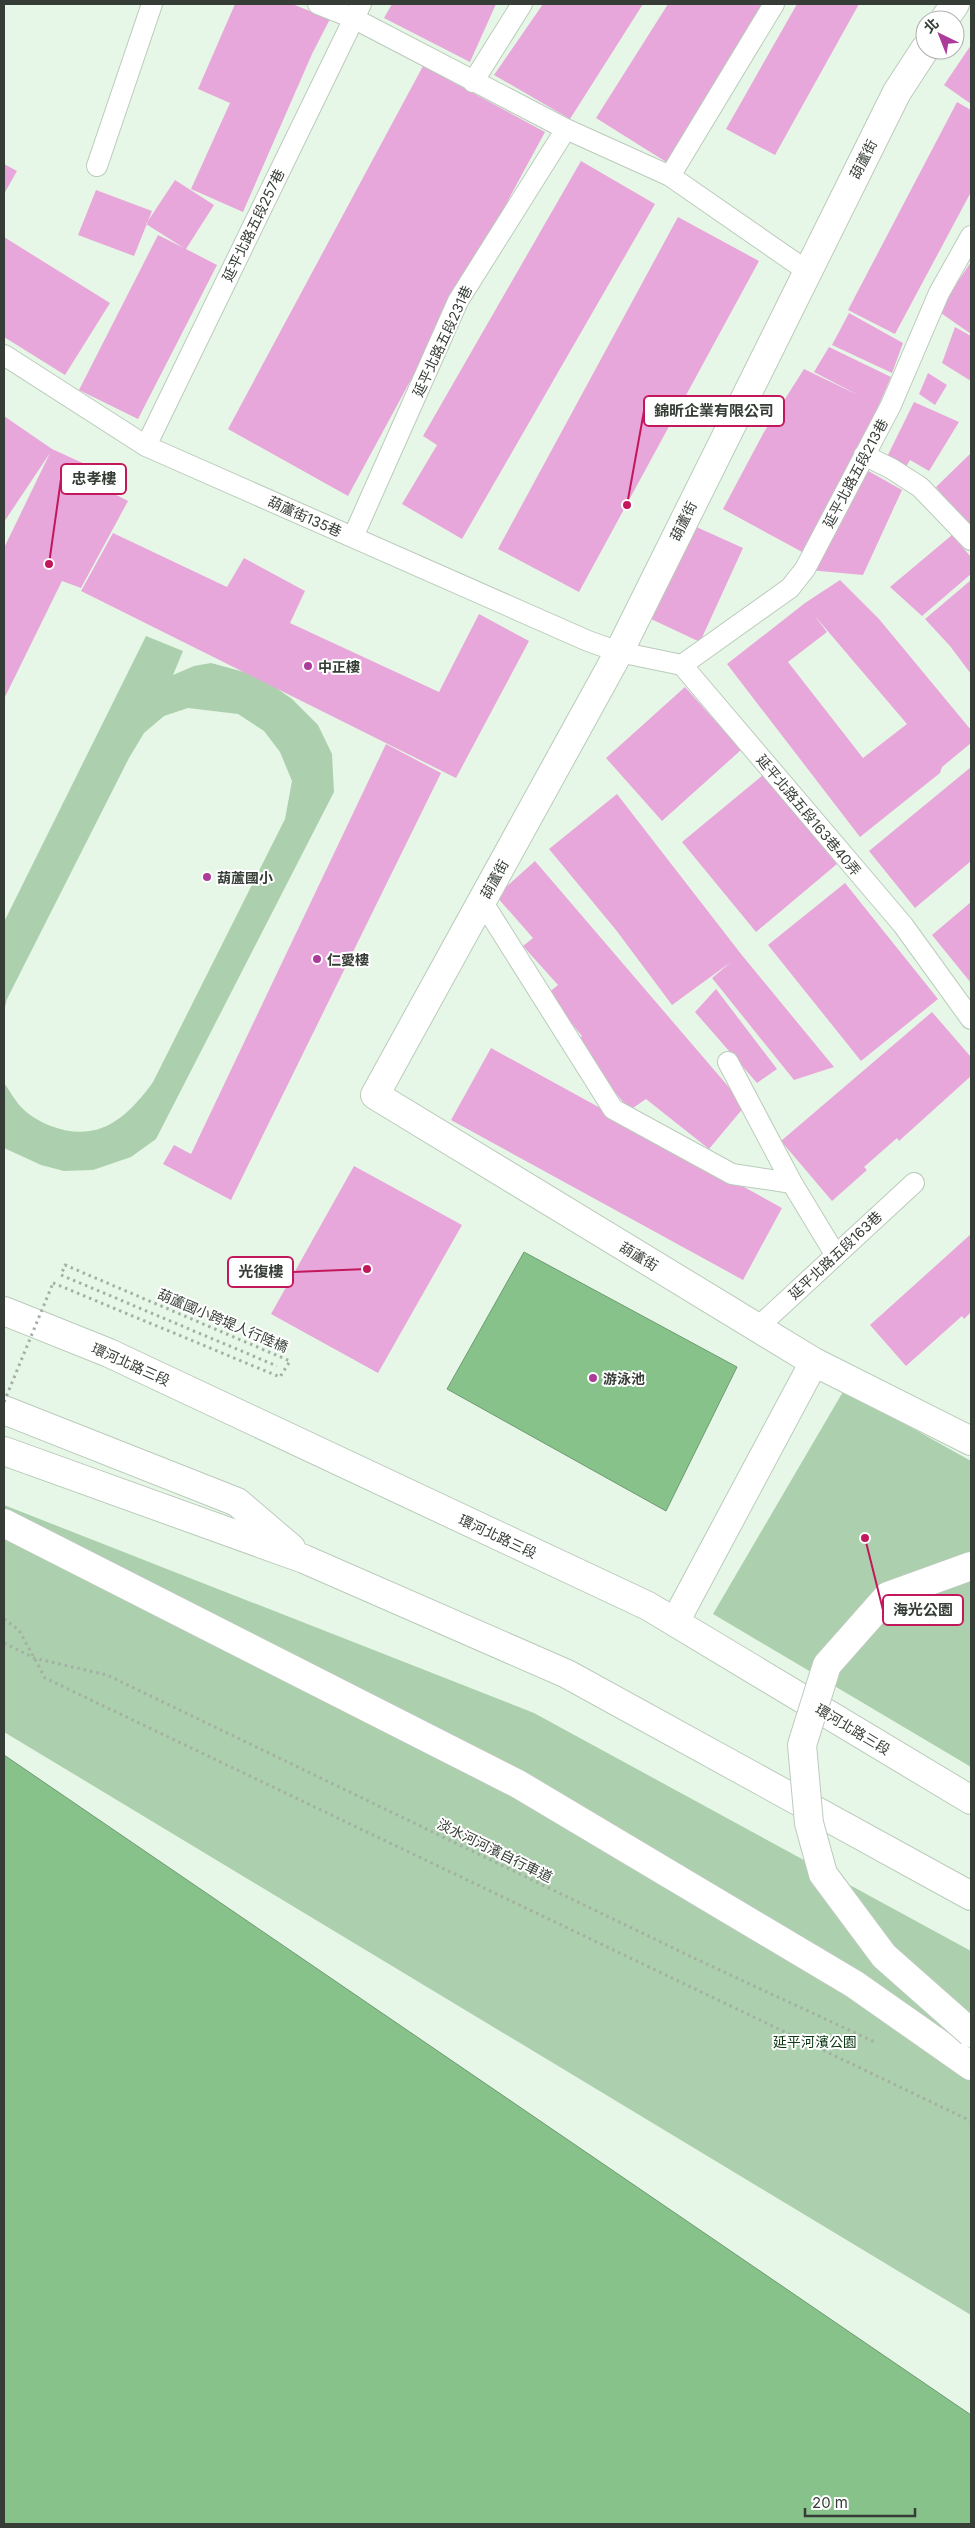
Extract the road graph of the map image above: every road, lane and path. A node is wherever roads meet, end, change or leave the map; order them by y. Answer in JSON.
{"nodes":[{"id":1,"x":152,"y":4,"type":"edge"},
{"id":2,"x":318,"y":4,"type":"edge"},
{"id":3,"x":522,"y":4,"type":"edge"},
{"id":4,"x":774,"y":4,"type":"edge"},
{"id":5,"x":357,"y":11,"type":"edge"},
{"id":6,"x":918,"y":60,"type":"edge"},
{"id":7,"x":474,"y":82,"type":"junction"},
{"id":8,"x":566,"y":129,"type":"junction"},
{"id":9,"x":98,"y":166,"type":"dead end"},
{"id":10,"x":670,"y":176,"type":"junction"},
{"id":11,"x":971,"y":236,"type":"edge"},
{"id":12,"x":807,"y":271,"type":"junction"},
{"id":13,"x":4,"y":355,"type":"edge"},
{"id":14,"x":146,"y":446,"type":"junction"},
{"id":15,"x":864,"y":455,"type":"junction"},
{"id":16,"x":353,"y":537,"type":"junction"},
{"id":17,"x":971,"y":540,"type":"edge"},
{"id":18,"x":619,"y":652,"type":"junction"},
{"id":19,"x":682,"y":665,"type":"junction"},
{"id":20,"x":482,"y":900,"type":"junction"},
{"id":21,"x":971,"y":1019,"type":"edge"},
{"id":22,"x":728,"y":1062,"type":"dead end"},
{"id":23,"x":914,"y":1182,"type":"dead end"},
{"id":24,"x":792,"y":1183,"type":"junction"},
{"id":25,"x":835,"y":1254,"type":"junction"},
{"id":26,"x":4,"y":1311,"type":"edge"},
{"id":27,"x":757,"y":1328,"type":"junction"},
{"id":28,"x":814,"y":1362,"type":"junction"},
{"id":29,"x":277,"y":1366,"type":"dead end"},
{"id":30,"x":4,"y":1402,"type":"edge"},
{"id":31,"x":4,"y":1410,"type":"edge"},
{"id":32,"x":971,"y":1441,"type":"edge"},
{"id":33,"x":4,"y":1451,"type":"edge"},
{"id":34,"x":4,"y":1523,"type":"edge"},
{"id":35,"x":304,"y":1559,"type":"junction"},
{"id":36,"x":971,"y":1566,"type":"edge"},
{"id":37,"x":4,"y":1619,"type":"edge"},
{"id":38,"x":675,"y":1622,"type":"junction"},
{"id":39,"x":4,"y":1643,"type":"edge"},
{"id":40,"x":34,"y":1658,"type":"junction"},
{"id":41,"x":971,"y":1800,"type":"edge"},
{"id":42,"x":971,"y":1896,"type":"edge"},
{"id":43,"x":971,"y":2033,"type":"edge"},
{"id":44,"x":878,"y":2044,"type":"dead end"},
{"id":45,"x":971,"y":2066,"type":"edge"},
{"id":46,"x":971,"y":2121,"type":"edge"}],
"edges":[{"from":1,"to":9,"type":"lane"},
{"from":2,"to":5,"type":"lane"},
{"from":3,"to":7,"type":"lane"},
{"from":4,"to":10,"type":"lane"},
{"from":5,"to":7,"type":"lane"},
{"from":5,"to":14,"type":"lane","name":"延平北路五段257巷"},
{"from":6,"to":12,"type":"main road","name":"葫蘆街"},
{"from":7,"to":8,"type":"lane"},
{"from":8,"to":10,"type":"lane"},
{"from":8,"to":16,"type":"lane","name":"延平北路五段231巷"},
{"from":10,"to":12,"type":"lane"},
{"from":11,"to":15,"type":"lane","name":"延平北路五段213巷"},
{"from":12,"to":18,"type":"main road","name":"葫蘆街"},
{"from":13,"to":14,"type":"lane","name":"葫蘆街135巷"},
{"from":14,"to":16,"type":"lane","name":"葫蘆街135巷"},
{"from":15,"to":17,"type":"lane"},
{"from":15,"to":19,"type":"lane","name":"延平北路五段213巷"},
{"from":16,"to":18,"type":"lane","name":"葫蘆街135巷"},
{"from":18,"to":19,"type":"lane"},
{"from":18,"to":20,"type":"main road","name":"葫蘆街"},
{"from":19,"to":21,"type":"lane","name":"延平北路五段163巷40弄"},
{"from":20,"to":24,"type":"lane"},
{"from":20,"to":27,"type":"main road","name":"葫蘆街"},
{"from":22,"to":24,"type":"lane"},
{"from":23,"to":25,"type":"lane","name":"延平北路五段163巷"},
{"from":24,"to":25,"type":"lane"},
{"from":25,"to":27,"type":"lane","name":"延平北路五段163巷"},
{"from":26,"to":38,"type":"main road","name":"環河北路三段"},
{"from":27,"to":28,"type":"main road","name":"葫蘆街"},
{"from":28,"to":32,"type":"main road","name":"葫蘆街"},
{"from":28,"to":38,"type":"main road"},
{"from":29,"to":30,"type":"path","name":"葫蘆國小跨堤人行陸橋","bridge":true},
{"from":31,"to":35,"type":"main road"},
{"from":33,"to":35,"type":"main road"},
{"from":34,"to":45,"type":"main road"},
{"from":35,"to":42,"type":"main road"},
{"from":36,"to":43,"type":"main road","bridge":true},
{"from":37,"to":40,"type":"path"},
{"from":38,"to":41,"type":"main road","name":"環河北路三段"},
{"from":39,"to":40,"type":"path","name":"淡水河河濱自行車道"},
{"from":40,"to":44,"type":"path","name":"淡水河河濱自行車道"},
{"from":40,"to":46,"type":"path"}]}
